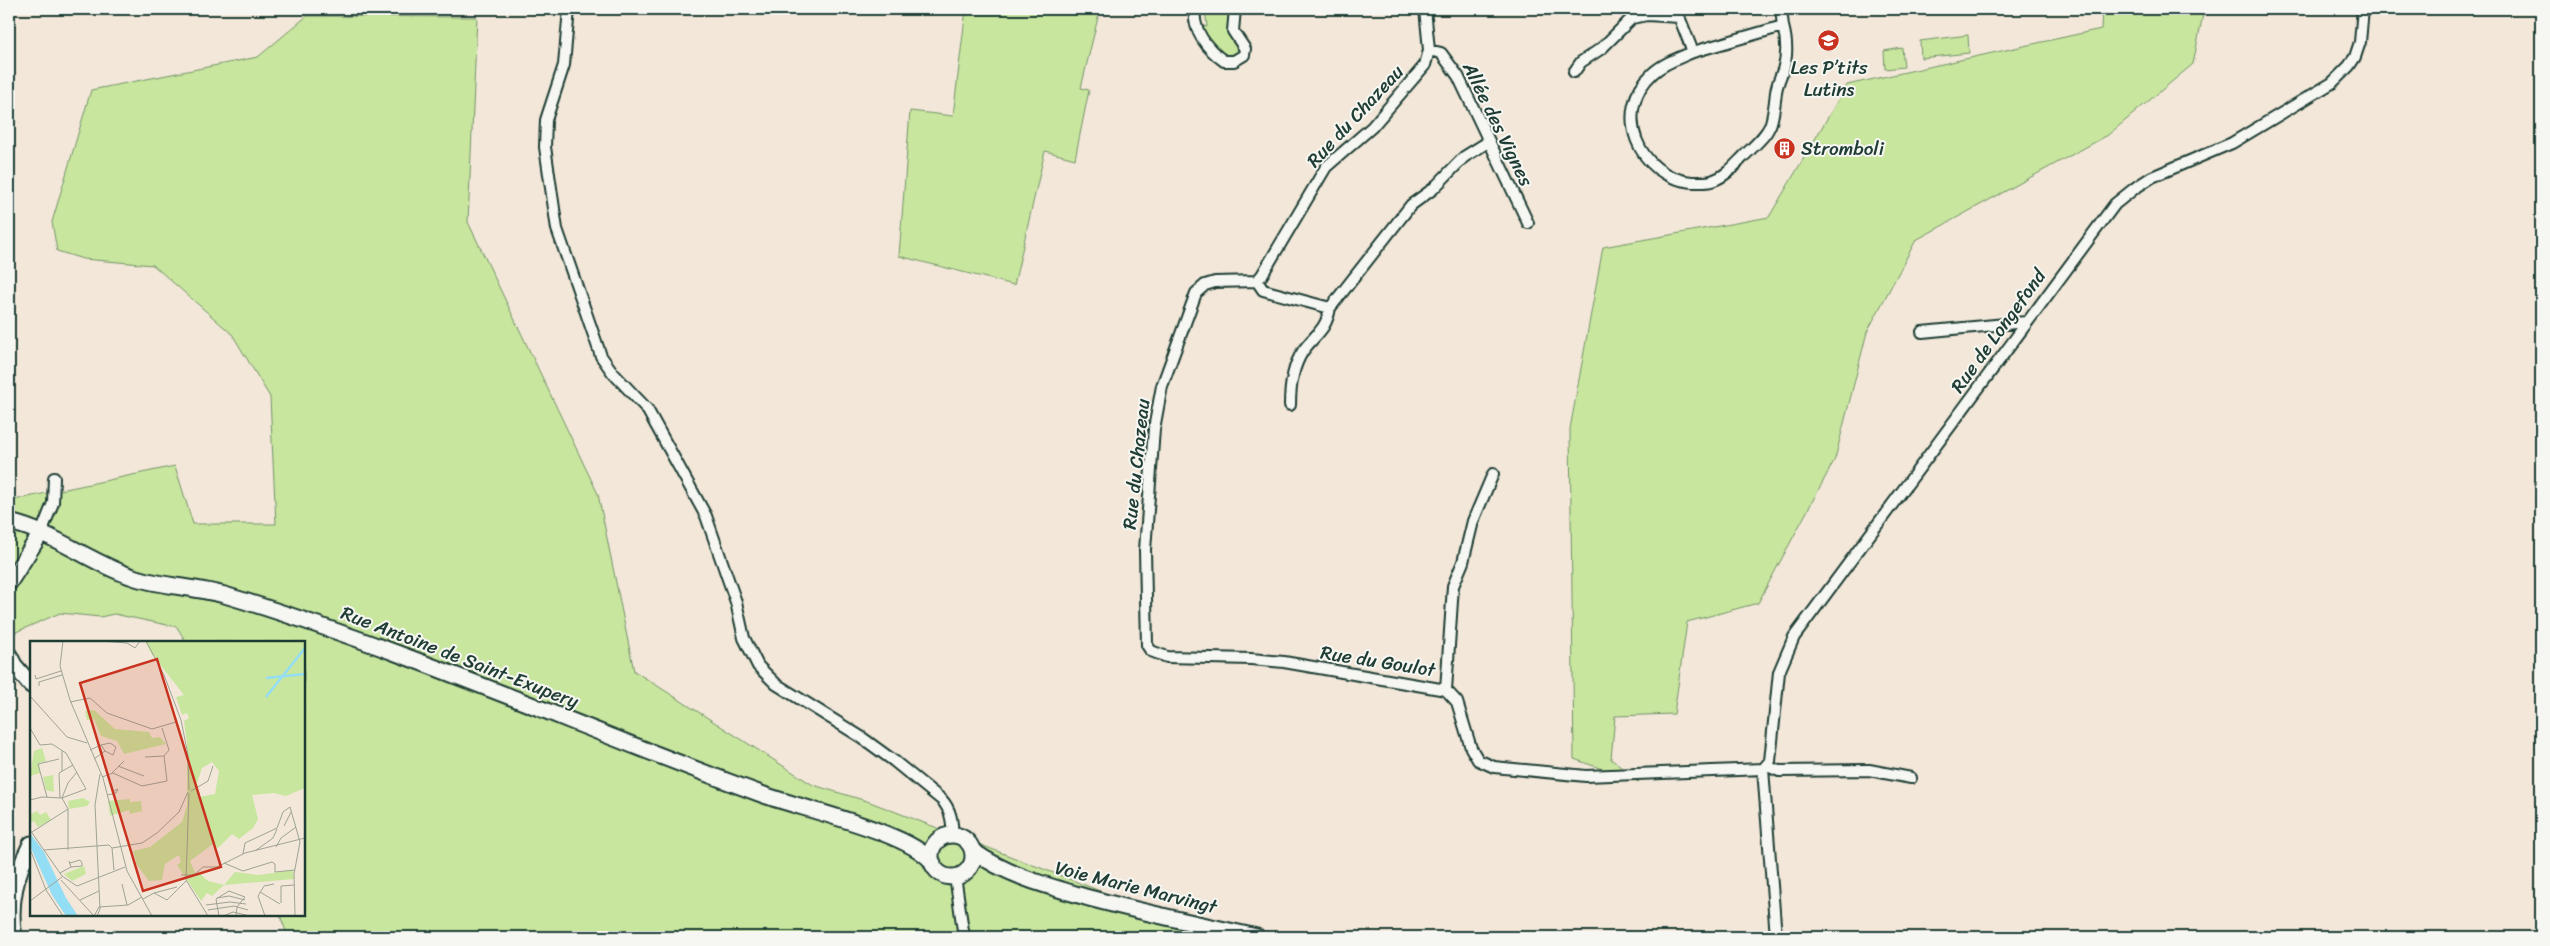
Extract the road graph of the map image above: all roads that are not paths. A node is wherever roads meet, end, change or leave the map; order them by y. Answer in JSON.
{"nodes":[{"id":1,"x":569,"y":9,"type":"edge"},
{"id":2,"x":1195,"y":9,"type":"edge"},
{"id":3,"x":1235,"y":9,"type":"edge"},
{"id":4,"x":1425,"y":9,"type":"edge"},
{"id":5,"x":1780,"y":9,"type":"edge"},
{"id":6,"x":2363,"y":9,"type":"edge"},
{"id":7,"x":1678,"y":13,"type":"edge"},
{"id":8,"x":1783,"y":26,"type":"junction"},
{"id":9,"x":1429,"y":50,"type":"junction"},
{"id":10,"x":1693,"y":52,"type":"junction"},
{"id":11,"x":1574,"y":72,"type":"dead end"},
{"id":12,"x":1488,"y":142,"type":"junction"},
{"id":13,"x":1528,"y":223,"type":"dead end"},
{"id":14,"x":1257,"y":281,"type":"junction"},
{"id":15,"x":1330,"y":308,"type":"junction"},
{"id":16,"x":2026,"y":322,"type":"junction"},
{"id":17,"x":1922,"y":332,"type":"dead end"},
{"id":18,"x":1290,"y":405,"type":"dead end"},
{"id":19,"x":1493,"y":474,"type":"dead end"},
{"id":20,"x":54,"y":478,"type":"dead end"},
{"id":21,"x":9,"y":522,"type":"edge"},
{"id":22,"x":41,"y":533,"type":"junction"},
{"id":23,"x":9,"y":583,"type":"edge"},
{"id":24,"x":1151,"y":651,"type":"joint"},
{"id":25,"x":9,"y":655,"type":"edge"},
{"id":26,"x":30,"y":683,"type":"edge"},
{"id":27,"x":1446,"y":690,"type":"junction"},
{"id":28,"x":1765,"y":768,"type":"junction"},
{"id":29,"x":1911,"y":778,"type":"dead end"},
{"id":30,"x":953,"y":835,"type":"junction"},
{"id":31,"x":897,"y":838,"type":"junction"},
{"id":32,"x":939,"y":840,"type":"junction"},
{"id":33,"x":30,"y":846,"type":"edge"},
{"id":34,"x":973,"y":851,"type":"junction"},
{"id":35,"x":933,"y":863,"type":"junction"},
{"id":36,"x":968,"y":869,"type":"junction"},
{"id":37,"x":1006,"y":872,"type":"junction"},
{"id":38,"x":955,"y":876,"type":"junction"},
{"id":39,"x":14,"y":937,"type":"edge"},
{"id":40,"x":964,"y":937,"type":"edge"},
{"id":41,"x":1258,"y":937,"type":"edge"},
{"id":42,"x":1776,"y":937,"type":"edge"}],
"edges":[{"from":1,"to":30,"type":"street"},
{"from":2,"to":3,"type":"street"},
{"from":4,"to":9,"type":"street"},
{"from":5,"to":8,"type":"street"},
{"from":6,"to":16,"type":"street","name":"Rue de Longefond"},
{"from":7,"to":10,"type":"street"},
{"from":7,"to":11,"type":"street"},
{"from":8,"to":10,"type":"street"},
{"from":8,"to":10,"type":"street"},
{"from":9,"to":12,"type":"street","name":"Allée des Vignes"},
{"from":9,"to":14,"type":"street","name":"Rue du Chazeau"},
{"from":12,"to":13,"type":"street","name":"Allée des Vignes"},
{"from":12,"to":15,"type":"street"},
{"from":14,"to":15,"type":"street"},
{"from":14,"to":24,"type":"street","name":"Rue du Chazeau"},
{"from":15,"to":18,"type":"street"},
{"from":16,"to":17,"type":"street"},
{"from":16,"to":28,"type":"street","name":"Rue de Longefond"},
{"from":19,"to":27,"type":"street"},
{"from":20,"to":22,"type":"street"},
{"from":21,"to":22,"type":"main road","name":"Rue Antoine de Saint-Exupery"},
{"from":22,"to":23,"type":"main road"},
{"from":22,"to":31,"type":"main road","name":"Rue Antoine de Saint-Exupery"},
{"from":24,"to":27,"type":"street","name":"Rue du Goulot"},
{"from":25,"to":26,"type":"main road"},
{"from":27,"to":28,"type":"street","name":"Rue du Goulot"},
{"from":28,"to":29,"type":"street","name":"Rue du Goulot"},
{"from":28,"to":42,"type":"street","name":"Rue de Longefond"},
{"from":30,"to":32,"type":"main road"},
{"from":30,"to":34,"type":"main road"},
{"from":31,"to":32,"type":"main road","name":"Rue Antoine de Saint-Exupery"},
{"from":31,"to":35,"type":"main road","name":"Rue Antoine de Saint-Exupery"},
{"from":32,"to":35,"type":"main road"},
{"from":33,"to":39,"type":"main road"},
{"from":34,"to":36,"type":"main road"},
{"from":34,"to":37,"type":"main road","name":"Voie Marie Marvingt"},
{"from":35,"to":38,"type":"main road"},
{"from":36,"to":37,"type":"main road","name":"Voie Marie Marvingt"},
{"from":36,"to":38,"type":"main road"},
{"from":37,"to":41,"type":"main road","name":"Voie Marie Marvingt"},
{"from":38,"to":40,"type":"street"}]}
